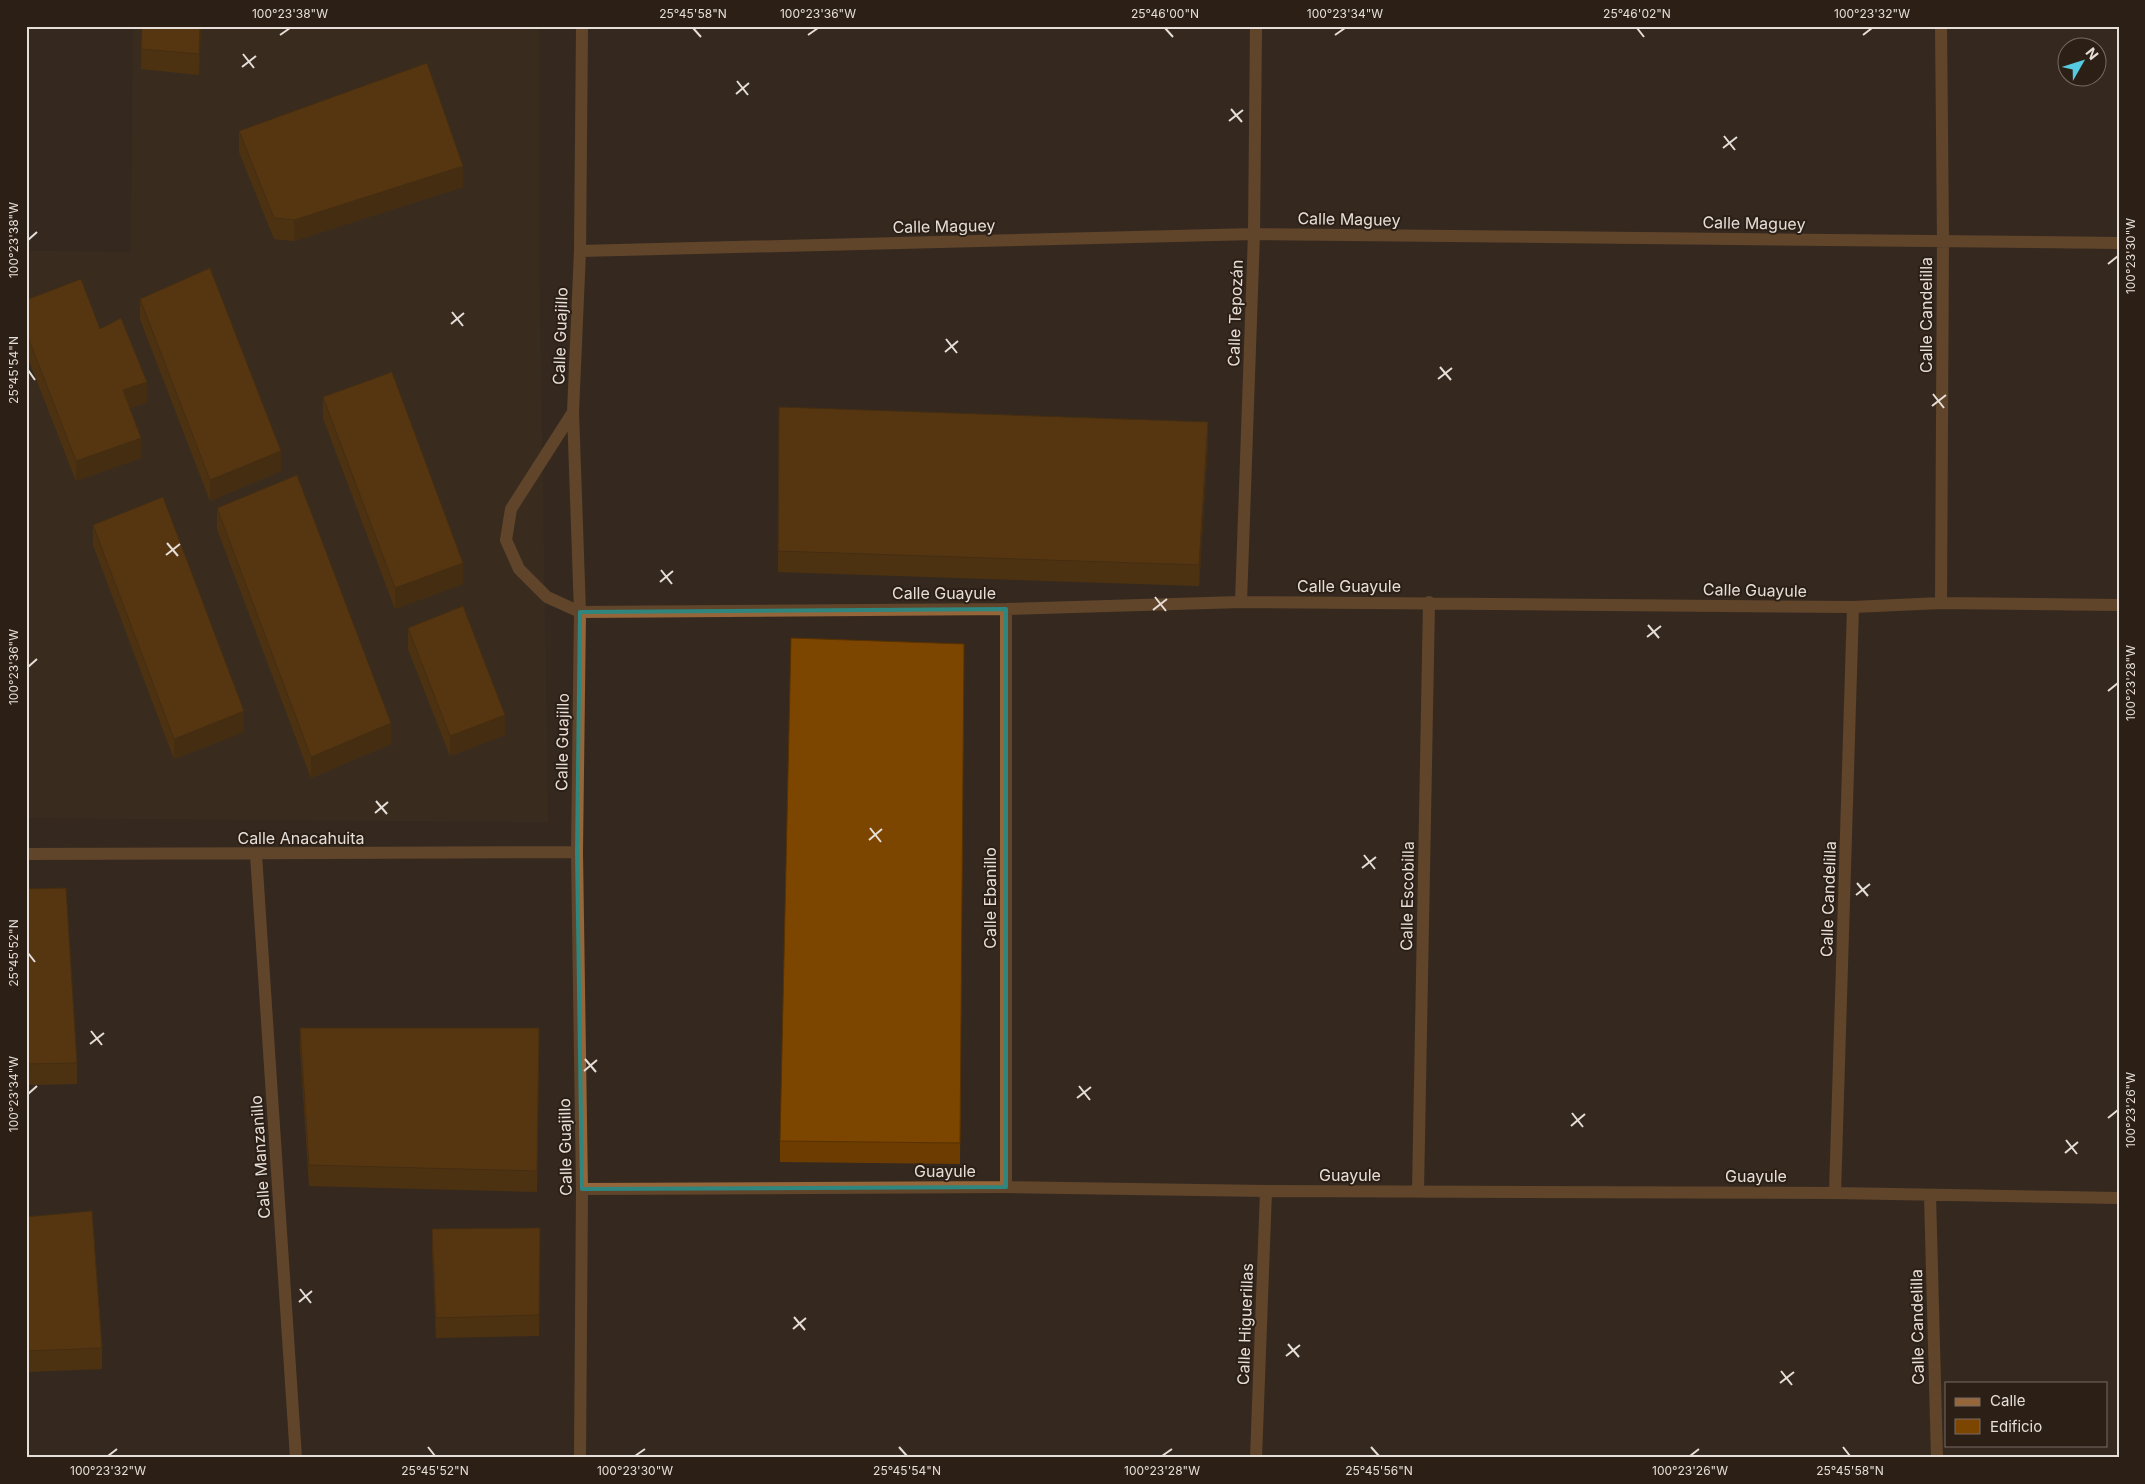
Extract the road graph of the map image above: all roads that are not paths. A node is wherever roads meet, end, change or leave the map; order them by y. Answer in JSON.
{"nodes":[{"id":1,"x":582,"y":26,"type":"edge"},
{"id":2,"x":1256,"y":26,"type":"edge"},
{"id":3,"x":1941,"y":26,"type":"edge"},
{"id":4,"x":1254,"y":234,"type":"junction"},
{"id":5,"x":1943,"y":241,"type":"junction"},
{"id":6,"x":2119,"y":243,"type":"edge"},
{"id":7,"x":580,"y":251,"type":"junction"},
{"id":8,"x":573,"y":412,"type":"junction"},
{"id":9,"x":1241,"y":602,"type":"junction"},
{"id":10,"x":1429,"y":602,"type":"junction"},
{"id":11,"x":1941,"y":604,"type":"junction"},
{"id":12,"x":2119,"y":606,"type":"edge"},
{"id":13,"x":1853,"y":607,"type":"junction"},
{"id":14,"x":1006,"y":609,"type":"junction"},
{"id":15,"x":580,"y":612,"type":"junction"},
{"id":16,"x":577,"y":852,"type":"junction"},
{"id":17,"x":26,"y":854,"type":"edge"},
{"id":18,"x":256,"y":855,"type":"junction"},
{"id":19,"x":1006,"y":1187,"type":"junction"},
{"id":20,"x":582,"y":1189,"type":"junction"},
{"id":21,"x":1266,"y":1191,"type":"junction"},
{"id":22,"x":1418,"y":1191,"type":"junction"},
{"id":23,"x":1836,"y":1193,"type":"junction"},
{"id":24,"x":1930,"y":1194,"type":"junction"},
{"id":25,"x":2119,"y":1198,"type":"edge"},
{"id":26,"x":296,"y":1458,"type":"edge"},
{"id":27,"x":580,"y":1458,"type":"edge"},
{"id":28,"x":1256,"y":1458,"type":"edge"},
{"id":29,"x":1937,"y":1458,"type":"edge"}],
"edges":[{"from":1,"to":7,"type":"street","name":"Calle Guajillo"},
{"from":2,"to":4,"type":"street","name":"Calle Tepozán"},
{"from":3,"to":5,"type":"street","name":"Calle Candelilla"},
{"from":4,"to":5,"type":"street","name":"Calle Maguey"},
{"from":4,"to":7,"type":"street","name":"Calle Maguey"},
{"from":4,"to":9,"type":"street","name":"Calle Tepozán"},
{"from":5,"to":6,"type":"street","name":"Calle Maguey"},
{"from":5,"to":11,"type":"street","name":"Calle Candelilla"},
{"from":7,"to":8,"type":"street","name":"Calle Guajillo"},
{"from":8,"to":15,"type":"street","name":"Calle Guajillo"},
{"from":8,"to":15,"type":"street"},
{"from":9,"to":10,"type":"street","name":"Calle Guayule"},
{"from":9,"to":14,"type":"street","name":"Calle Guayule"},
{"from":10,"to":13,"type":"street","name":"Calle Guayule"},
{"from":10,"to":22,"type":"street","name":"Calle Escobilla"},
{"from":11,"to":12,"type":"street","name":"Calle Guayule"},
{"from":11,"to":13,"type":"street","name":"Calle Guayule"},
{"from":13,"to":23,"type":"street","name":"Calle Candelilla"},
{"from":14,"to":15,"type":"street","name":"Calle Guayule"},
{"from":14,"to":19,"type":"street","name":"Calle Ebanillo"},
{"from":15,"to":16,"type":"street","name":"Calle Guajillo"},
{"from":16,"to":18,"type":"street","name":"Calle Anacahuita"},
{"from":16,"to":20,"type":"street","name":"Calle Guajillo"},
{"from":17,"to":18,"type":"street","name":"Calle Anacahuita"},
{"from":18,"to":26,"type":"street","name":"Calle Manzanillo"},
{"from":19,"to":20,"type":"street","name":"Guayule"},
{"from":19,"to":21,"type":"street","name":"Guayule"},
{"from":20,"to":27,"type":"street","name":"Calle Guajillo"},
{"from":21,"to":22,"type":"street","name":"Guayule"},
{"from":21,"to":28,"type":"street","name":"Calle Higuerillas"},
{"from":22,"to":23,"type":"street","name":"Guayule"},
{"from":23,"to":24,"type":"street","name":"Guayule"},
{"from":24,"to":25,"type":"street","name":"Guayule"},
{"from":24,"to":29,"type":"street","name":"Calle Candelilla"}]}
